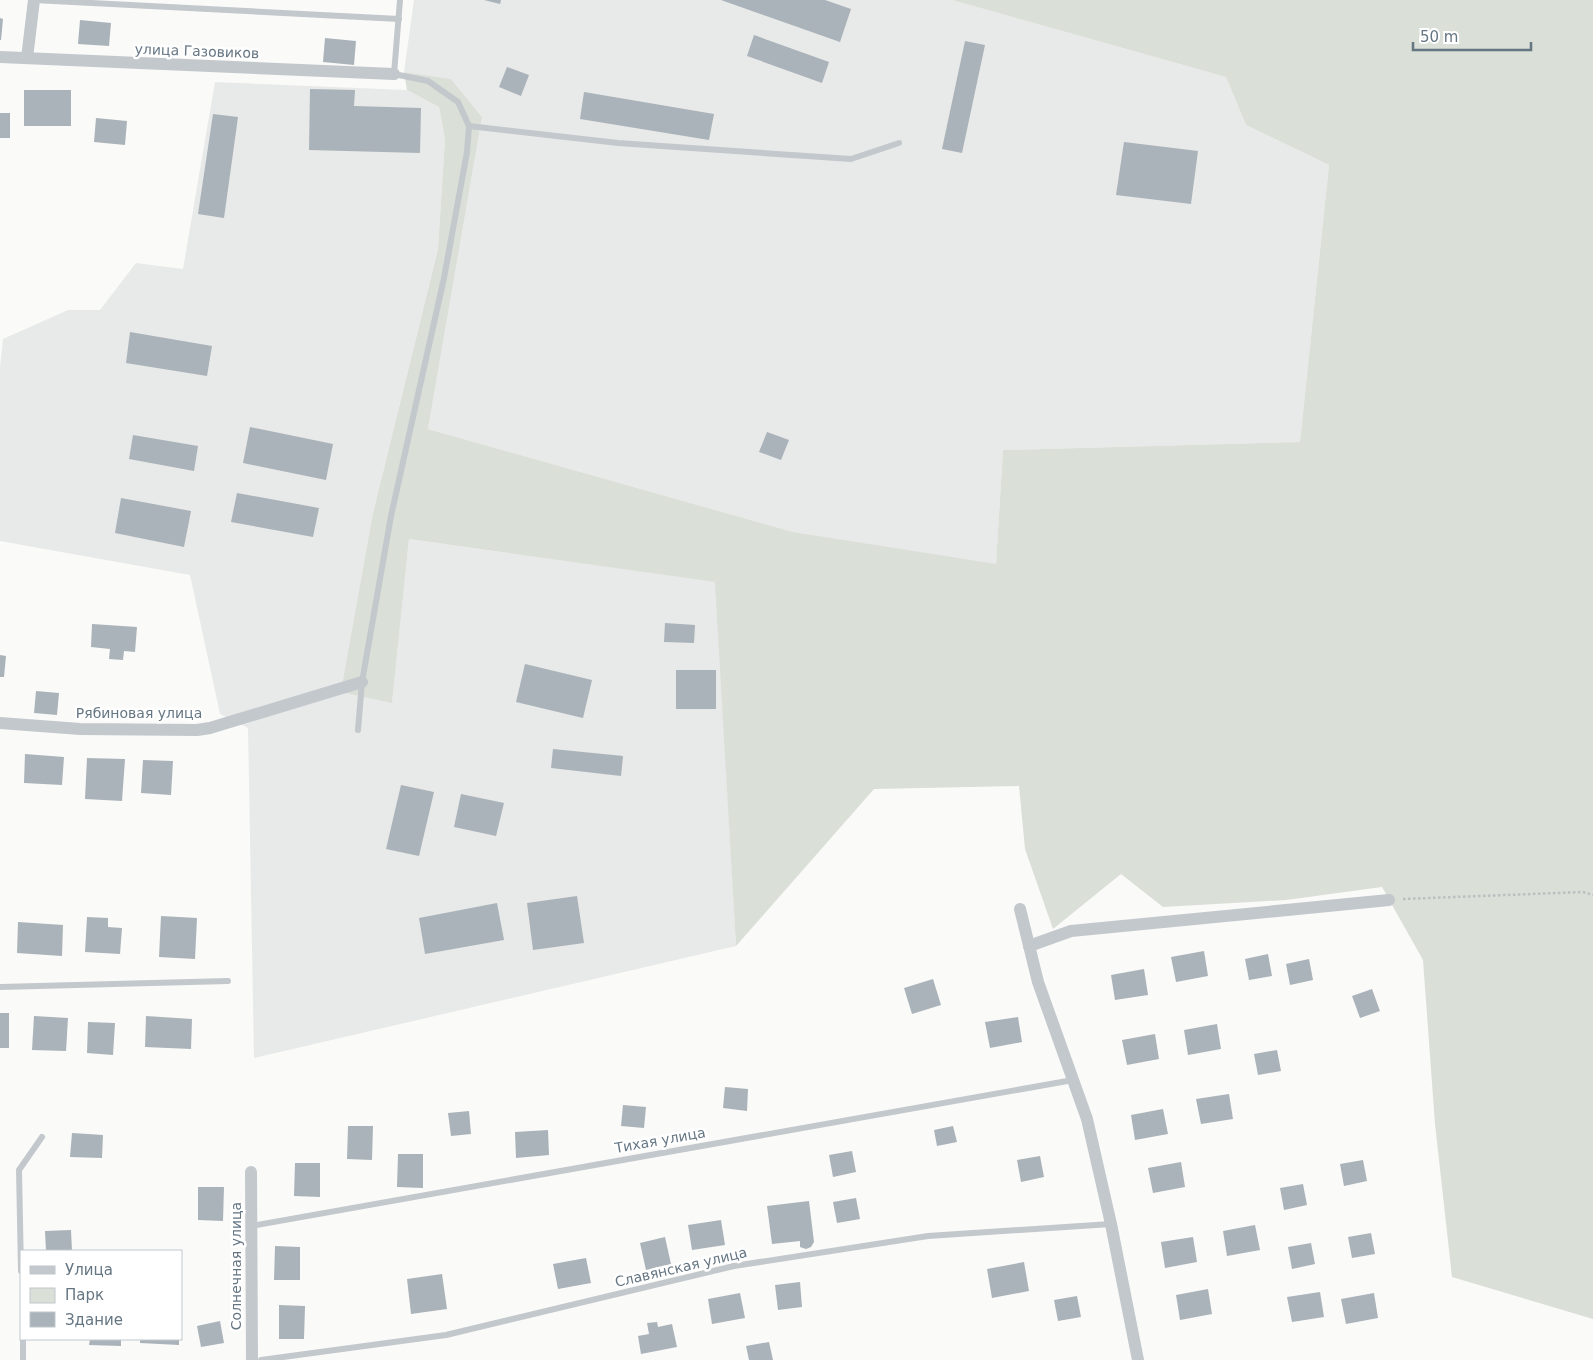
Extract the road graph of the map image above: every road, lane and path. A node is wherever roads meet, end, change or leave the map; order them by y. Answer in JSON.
{"nodes":[{"id":1,"x":34,"y":0,"type":"edge"},
{"id":2,"x":400,"y":0,"type":"edge"},
{"id":3,"x":399,"y":19,"type":"junction"},
{"id":4,"x":0,"y":57,"type":"edge"},
{"id":5,"x":27,"y":58,"type":"junction"},
{"id":6,"x":394,"y":74,"type":"junction"},
{"id":7,"x":469,"y":126,"type":"junction"},
{"id":8,"x":899,"y":143,"type":"dead end"},
{"id":9,"x":362,"y":682,"type":"junction"},
{"id":10,"x":0,"y":723,"type":"edge"},
{"id":11,"x":358,"y":730,"type":"dead end"},
{"id":12,"x":1593,"y":895,"type":"edge"},
{"id":13,"x":1389,"y":900,"type":"joint"},
{"id":14,"x":1020,"y":909,"type":"dead end"},
{"id":15,"x":1029,"y":946,"type":"junction"},
{"id":16,"x":228,"y":981,"type":"dead end"},
{"id":17,"x":0,"y":986,"type":"edge"},
{"id":18,"x":1073,"y":1080,"type":"junction"},
{"id":19,"x":42,"y":1137,"type":"dead end"},
{"id":20,"x":251,"y":1172,"type":"dead end"},
{"id":21,"x":1111,"y":1224,"type":"junction"},
{"id":22,"x":251,"y":1226,"type":"junction"},
{"id":23,"x":21,"y":1250,"type":"edge"},
{"id":24,"x":23,"y":1340,"type":"edge"},
{"id":25,"x":23,"y":1360,"type":"edge"},
{"id":26,"x":252,"y":1360,"type":"edge"},
{"id":27,"x":261,"y":1360,"type":"edge"},
{"id":28,"x":1138,"y":1360,"type":"edge"}],
"edges":[{"from":1,"to":3,"type":"lane"},
{"from":1,"to":5,"type":"street"},
{"from":2,"to":3,"type":"lane"},
{"from":3,"to":6,"type":"lane"},
{"from":4,"to":5,"type":"street","name":"улица Газовиков"},
{"from":5,"to":6,"type":"street","name":"улица Газовиков"},
{"from":6,"to":7,"type":"lane"},
{"from":7,"to":8,"type":"lane"},
{"from":7,"to":9,"type":"lane"},
{"from":9,"to":10,"type":"street","name":"Рябиновая улица"},
{"from":9,"to":11,"type":"lane"},
{"from":12,"to":13,"type":"path"},
{"from":13,"to":15,"type":"street"},
{"from":14,"to":15,"type":"street"},
{"from":15,"to":18,"type":"street"},
{"from":16,"to":17,"type":"lane"},
{"from":18,"to":21,"type":"street"},
{"from":18,"to":22,"type":"lane","name":"Тихая улица"},
{"from":19,"to":23,"type":"lane"},
{"from":20,"to":22,"type":"street","name":"Солнечная улица"},
{"from":21,"to":27,"type":"lane","name":"Славянская улица"},
{"from":21,"to":28,"type":"street"},
{"from":22,"to":26,"type":"street","name":"Солнечная улица"},
{"from":24,"to":25,"type":"lane"}]}
